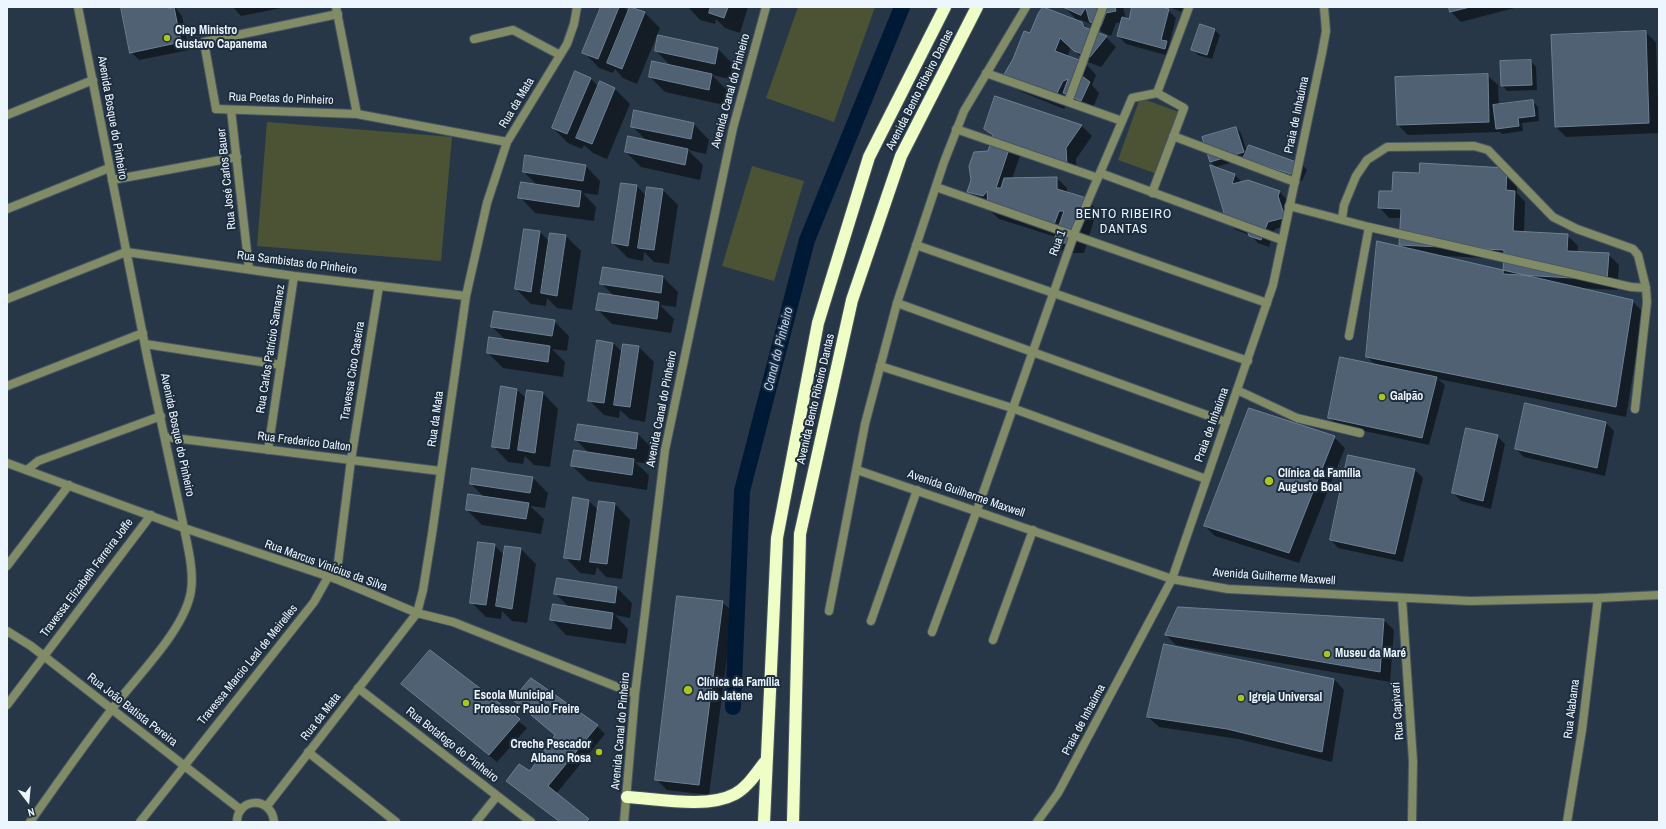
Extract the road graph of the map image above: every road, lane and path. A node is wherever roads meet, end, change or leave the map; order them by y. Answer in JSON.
{"nodes":[{"id":1,"x":78,"y":7,"type":"edge"},
{"id":2,"x":577,"y":7,"type":"edge"},
{"id":3,"x":766,"y":7,"type":"edge"},
{"id":4,"x":945,"y":7,"type":"edge"},
{"id":5,"x":977,"y":7,"type":"edge"},
{"id":6,"x":1026,"y":7,"type":"edge"},
{"id":7,"x":1103,"y":7,"type":"edge"},
{"id":8,"x":1189,"y":7,"type":"edge"},
{"id":9,"x":1324,"y":7,"type":"edge"},
{"id":10,"x":337,"y":11,"type":"edge"},
{"id":11,"x":474,"y":39,"type":"dead end"},
{"id":12,"x":560,"y":55,"type":"junction"},
{"id":13,"x":986,"y":73,"type":"junction"},
{"id":14,"x":94,"y":80,"type":"junction"},
{"id":15,"x":1157,"y":93,"type":"junction"},
{"id":16,"x":1068,"y":102,"type":"junction"},
{"id":17,"x":232,"y":110,"type":"junction"},
{"id":18,"x":357,"y":114,"type":"junction"},
{"id":19,"x":7,"y":115,"type":"edge"},
{"id":20,"x":1122,"y":121,"type":"junction"},
{"id":21,"x":956,"y":129,"type":"junction"},
{"id":22,"x":1173,"y":136,"type":"junction"},
{"id":23,"x":507,"y":142,"type":"junction"},
{"id":24,"x":237,"y":157,"type":"junction"},
{"id":25,"x":109,"y":168,"type":"junction"},
{"id":26,"x":1099,"y":176,"type":"junction"},
{"id":27,"x":112,"y":180,"type":"junction"},
{"id":28,"x":1294,"y":182,"type":"junction"},
{"id":29,"x":936,"y":187,"type":"junction"},
{"id":30,"x":1152,"y":193,"type":"junction"},
{"id":31,"x":1289,"y":206,"type":"junction"},
{"id":32,"x":7,"y":209,"type":"edge"},
{"id":33,"x":1342,"y":219,"type":"junction"},
{"id":34,"x":1370,"y":227,"type":"junction"},
{"id":35,"x":1073,"y":235,"type":"junction"},
{"id":36,"x":1282,"y":240,"type":"junction"},
{"id":37,"x":916,"y":245,"type":"junction"},
{"id":38,"x":126,"y":252,"type":"junction"},
{"id":39,"x":249,"y":269,"type":"junction"},
{"id":40,"x":294,"y":276,"type":"junction"},
{"id":41,"x":379,"y":286,"type":"junction"},
{"id":42,"x":1646,"y":288,"type":"junction"},
{"id":43,"x":1053,"y":293,"type":"junction"},
{"id":44,"x":466,"y":296,"type":"junction"},
{"id":45,"x":7,"y":299,"type":"edge"},
{"id":46,"x":897,"y":303,"type":"junction"},
{"id":47,"x":1267,"y":303,"type":"junction"},
{"id":48,"x":143,"y":333,"type":"junction"},
{"id":49,"x":1348,"y":336,"type":"dead end"},
{"id":50,"x":145,"y":344,"type":"junction"},
{"id":51,"x":1032,"y":350,"type":"junction"},
{"id":52,"x":1248,"y":361,"type":"junction"},
{"id":53,"x":281,"y":365,"type":"junction"},
{"id":54,"x":880,"y":366,"type":"junction"},
{"id":55,"x":7,"y":386,"type":"edge"},
{"id":56,"x":1237,"y":390,"type":"junction"},
{"id":57,"x":1012,"y":408,"type":"junction"},
{"id":58,"x":1635,"y":409,"type":"dead end"},
{"id":59,"x":161,"y":416,"type":"junction"},
{"id":60,"x":1226,"y":422,"type":"junction"},
{"id":61,"x":1360,"y":433,"type":"dead end"},
{"id":62,"x":166,"y":437,"type":"junction"},
{"id":63,"x":268,"y":450,"type":"junction"},
{"id":64,"x":351,"y":460,"type":"junction"},
{"id":65,"x":7,"y":463,"type":"edge"},
{"id":66,"x":27,"y":470,"type":"junction"},
{"id":67,"x":857,"y":470,"type":"junction"},
{"id":68,"x":440,"y":472,"type":"junction"},
{"id":69,"x":1206,"y":479,"type":"junction"},
{"id":70,"x":68,"y":485,"type":"junction"},
{"id":71,"x":917,"y":490,"type":"junction"},
{"id":72,"x":977,"y":510,"type":"junction"},
{"id":73,"x":151,"y":515,"type":"junction"},
{"id":74,"x":184,"y":528,"type":"junction"},
{"id":75,"x":1033,"y":530,"type":"junction"},
{"id":76,"x":9,"y":561,"type":"edge"},
{"id":77,"x":332,"y":578,"type":"junction"},
{"id":78,"x":1172,"y":579,"type":"junction"},
{"id":79,"x":1659,"y":595,"type":"edge"},
{"id":80,"x":1402,"y":598,"type":"junction"},
{"id":81,"x":1598,"y":598,"type":"junction"},
{"id":82,"x":829,"y":611,"type":"dead end"},
{"id":83,"x":417,"y":613,"type":"junction"},
{"id":84,"x":871,"y":621,"type":"dead end"},
{"id":85,"x":7,"y":631,"type":"edge"},
{"id":86,"x":932,"y":632,"type":"dead end"},
{"id":87,"x":993,"y":640,"type":"dead end"},
{"id":88,"x":43,"y":656,"type":"junction"},
{"id":89,"x":358,"y":688,"type":"junction"},
{"id":90,"x":635,"y":694,"type":"junction"},
{"id":91,"x":7,"y":705,"type":"edge"},
{"id":92,"x":111,"y":709,"type":"junction"},
{"id":93,"x":308,"y":752,"type":"junction"},
{"id":94,"x":765,"y":762,"type":"junction"},
{"id":95,"x":184,"y":765,"type":"junction"},
{"id":96,"x":497,"y":796,"type":"junction"},
{"id":97,"x":627,"y":797,"type":"junction"},
{"id":98,"x":267,"y":806,"type":"junction"},
{"id":99,"x":241,"y":810,"type":"junction"},
{"id":100,"x":30,"y":822,"type":"edge"},
{"id":101,"x":140,"y":822,"type":"edge"},
{"id":102,"x":237,"y":822,"type":"edge"},
{"id":103,"x":274,"y":822,"type":"edge"},
{"id":104,"x":396,"y":822,"type":"edge"},
{"id":105,"x":476,"y":822,"type":"edge"},
{"id":106,"x":531,"y":822,"type":"edge"},
{"id":107,"x":624,"y":822,"type":"edge"},
{"id":108,"x":764,"y":822,"type":"edge"},
{"id":109,"x":793,"y":822,"type":"edge"},
{"id":110,"x":1037,"y":822,"type":"edge"},
{"id":111,"x":1412,"y":822,"type":"edge"},
{"id":112,"x":1567,"y":822,"type":"edge"}],
"edges":[{"from":1,"to":14,"type":"street","name":"Avenida Bosque do Pinheiro"},
{"from":2,"to":12,"type":"street","name":"Rua da Mata"},
{"from":3,"to":90,"type":"street","name":"Avenida Canal do Pinheiro"},
{"from":4,"to":94,"type":"highway","name":"Avenida Bento Ribeiro Dantas"},
{"from":5,"to":109,"type":"highway","name":"Avenida Bento Ribeiro Dantas"},
{"from":6,"to":13,"type":"street"},
{"from":7,"to":16,"type":"street"},
{"from":8,"to":15,"type":"street"},
{"from":9,"to":28,"type":"street","name":"Praia de Inhaúma"},
{"from":10,"to":17,"type":"street","name":"Rua Poetas do Pinheiro"},
{"from":10,"to":18,"type":"street"},
{"from":11,"to":12,"type":"street"},
{"from":12,"to":23,"type":"street","name":"Rua da Mata"},
{"from":13,"to":16,"type":"street"},
{"from":13,"to":21,"type":"street"},
{"from":14,"to":19,"type":"street"},
{"from":14,"to":25,"type":"street","name":"Avenida Bosque do Pinheiro"},
{"from":15,"to":20,"type":"street","name":"Rua 1"},
{"from":15,"to":22,"type":"street"},
{"from":16,"to":20,"type":"street"},
{"from":17,"to":18,"type":"street","name":"Rua Poetas do Pinheiro"},
{"from":17,"to":24,"type":"street","name":"Rua José Carlos Bauer"},
{"from":18,"to":23,"type":"street","name":"Rua Poetas do Pinheiro"},
{"from":20,"to":26,"type":"street","name":"Rua 1"},
{"from":21,"to":26,"type":"street"},
{"from":21,"to":29,"type":"street"},
{"from":22,"to":28,"type":"street"},
{"from":22,"to":30,"type":"street"},
{"from":23,"to":44,"type":"street","name":"Rua da Mata"},
{"from":24,"to":27,"type":"street"},
{"from":24,"to":39,"type":"street","name":"Rua José Carlos Bauer"},
{"from":25,"to":27,"type":"street","name":"Avenida Bosque do Pinheiro"},
{"from":25,"to":32,"type":"street"},
{"from":26,"to":30,"type":"street"},
{"from":26,"to":35,"type":"street","name":"Rua 1"},
{"from":27,"to":38,"type":"street","name":"Avenida Bosque do Pinheiro"},
{"from":28,"to":31,"type":"street","name":"Praia de Inhaúma"},
{"from":29,"to":35,"type":"street"},
{"from":29,"to":37,"type":"street"},
{"from":30,"to":36,"type":"street"},
{"from":31,"to":33,"type":"street"},
{"from":31,"to":36,"type":"street","name":"Praia de Inhaúma"},
{"from":33,"to":34,"type":"street"},
{"from":33,"to":42,"type":"street"},
{"from":34,"to":42,"type":"street"},
{"from":34,"to":49,"type":"street"},
{"from":35,"to":43,"type":"street","name":"Rua 1"},
{"from":35,"to":47,"type":"street"},
{"from":36,"to":47,"type":"street","name":"Praia de Inhaúma"},
{"from":37,"to":43,"type":"street"},
{"from":37,"to":46,"type":"street"},
{"from":38,"to":39,"type":"street","name":"Rua Sambistas do Pinheiro"},
{"from":38,"to":45,"type":"street"},
{"from":38,"to":48,"type":"street","name":"Avenida Bosque do Pinheiro"},
{"from":39,"to":40,"type":"street","name":"Rua Sambistas do Pinheiro"},
{"from":40,"to":41,"type":"street","name":"Rua Sambistas do Pinheiro"},
{"from":40,"to":53,"type":"street","name":"Rua Carlos Patrício Samanez"},
{"from":41,"to":44,"type":"street","name":"Rua Sambistas do Pinheiro"},
{"from":41,"to":64,"type":"street","name":"Travessa Cico Caseira"},
{"from":42,"to":58,"type":"street"},
{"from":43,"to":51,"type":"street","name":"Rua 1"},
{"from":43,"to":52,"type":"street"},
{"from":44,"to":68,"type":"street","name":"Rua da Mata"},
{"from":46,"to":51,"type":"street"},
{"from":46,"to":54,"type":"street"},
{"from":47,"to":52,"type":"street","name":"Praia de Inhaúma"},
{"from":48,"to":50,"type":"street","name":"Avenida Bosque do Pinheiro"},
{"from":48,"to":55,"type":"street"},
{"from":50,"to":53,"type":"street"},
{"from":50,"to":59,"type":"street","name":"Avenida Bosque do Pinheiro"},
{"from":51,"to":57,"type":"street","name":"Rua 1"},
{"from":51,"to":60,"type":"street"},
{"from":52,"to":56,"type":"street","name":"Praia de Inhaúma"},
{"from":53,"to":63,"type":"street","name":"Rua Carlos Patrício Samanez"},
{"from":54,"to":57,"type":"street"},
{"from":54,"to":67,"type":"street"},
{"from":56,"to":60,"type":"street","name":"Praia de Inhaúma"},
{"from":56,"to":61,"type":"street"},
{"from":57,"to":69,"type":"street"},
{"from":57,"to":72,"type":"street","name":"Rua 1"},
{"from":59,"to":62,"type":"street","name":"Avenida Bosque do Pinheiro"},
{"from":59,"to":66,"type":"street"},
{"from":60,"to":69,"type":"street","name":"Praia de Inhaúma"},
{"from":62,"to":63,"type":"street","name":"Rua Frederico Dalton"},
{"from":62,"to":74,"type":"street","name":"Avenida Bosque do Pinheiro"},
{"from":63,"to":64,"type":"street","name":"Rua Frederico Dalton"},
{"from":64,"to":68,"type":"street","name":"Rua Frederico Dalton"},
{"from":64,"to":77,"type":"street","name":"Travessa Cico Caseira"},
{"from":65,"to":66,"type":"street","name":"Rua Marcus Vinícius da Silva"},
{"from":66,"to":70,"type":"street","name":"Rua Marcus Vinícius da Silva"},
{"from":67,"to":71,"type":"street","name":"Avenida Guilherme Maxwell"},
{"from":67,"to":82,"type":"street"},
{"from":68,"to":83,"type":"street","name":"Rua da Mata"},
{"from":69,"to":78,"type":"street","name":"Praia de Inhaúma"},
{"from":70,"to":73,"type":"street","name":"Rua Marcus Vinícius da Silva"},
{"from":70,"to":76,"type":"street"},
{"from":71,"to":72,"type":"street","name":"Avenida Guilherme Maxwell"},
{"from":71,"to":84,"type":"street"},
{"from":72,"to":75,"type":"street","name":"Avenida Guilherme Maxwell"},
{"from":72,"to":86,"type":"street","name":"Rua 1"},
{"from":73,"to":74,"type":"street","name":"Rua Marcus Vinícius da Silva"},
{"from":73,"to":88,"type":"street","name":"Travessa Elizabeth Ferreira Joffe"},
{"from":74,"to":77,"type":"street","name":"Rua Marcus Vinícius da Silva"},
{"from":74,"to":92,"type":"street","name":"Avenida Bosque do Pinheiro"},
{"from":75,"to":78,"type":"street","name":"Avenida Guilherme Maxwell"},
{"from":75,"to":87,"type":"street"},
{"from":77,"to":83,"type":"street","name":"Rua Marcus Vinícius da Silva"},
{"from":77,"to":95,"type":"street","name":"Travessa Marcio Leal de Meirelles"},
{"from":78,"to":80,"type":"street","name":"Avenida Guilherme Maxwell"},
{"from":78,"to":110,"type":"street","name":"Praia de Inhaúma"},
{"from":79,"to":81,"type":"street","name":"Avenida Guilherme Maxwell"},
{"from":80,"to":81,"type":"street","name":"Avenida Guilherme Maxwell"},
{"from":80,"to":111,"type":"street","name":"Rua Capivari"},
{"from":81,"to":112,"type":"street","name":"Rua Alabama"},
{"from":83,"to":89,"type":"street","name":"Rua da Mata"},
{"from":83,"to":90,"type":"street","name":"Rua Marcus Vinícius da Silva"},
{"from":85,"to":88,"type":"street","name":"Rua João Batista Pereira"},
{"from":88,"to":91,"type":"street","name":"Travessa Elizabeth Ferreira Joffe"},
{"from":88,"to":92,"type":"street","name":"Rua João Batista Pereira"},
{"from":89,"to":93,"type":"street","name":"Rua da Mata"},
{"from":89,"to":96,"type":"street","name":"Rua Botafogo do Pinheiro"},
{"from":90,"to":97,"type":"street","name":"Avenida Canal do Pinheiro"},
{"from":92,"to":95,"type":"street","name":"Rua João Batista Pereira"},
{"from":92,"to":100,"type":"street","name":"Avenida Bosque do Pinheiro"},
{"from":93,"to":98,"type":"street","name":"Rua da Mata"},
{"from":93,"to":104,"type":"street"},
{"from":94,"to":97,"type":"highway"},
{"from":94,"to":108,"type":"highway","name":"Avenida Bento Ribeiro Dantas"},
{"from":95,"to":99,"type":"street","name":"Rua João Batista Pereira"},
{"from":95,"to":101,"type":"street","name":"Travessa Marcio Leal de Meirelles"},
{"from":96,"to":105,"type":"street"},
{"from":96,"to":106,"type":"street","name":"Rua Botafogo do Pinheiro"},
{"from":97,"to":107,"type":"street","name":"Avenida Canal do Pinheiro"},
{"from":98,"to":99,"type":"street"},
{"from":98,"to":103,"type":"street"},
{"from":99,"to":102,"type":"street"}]}
